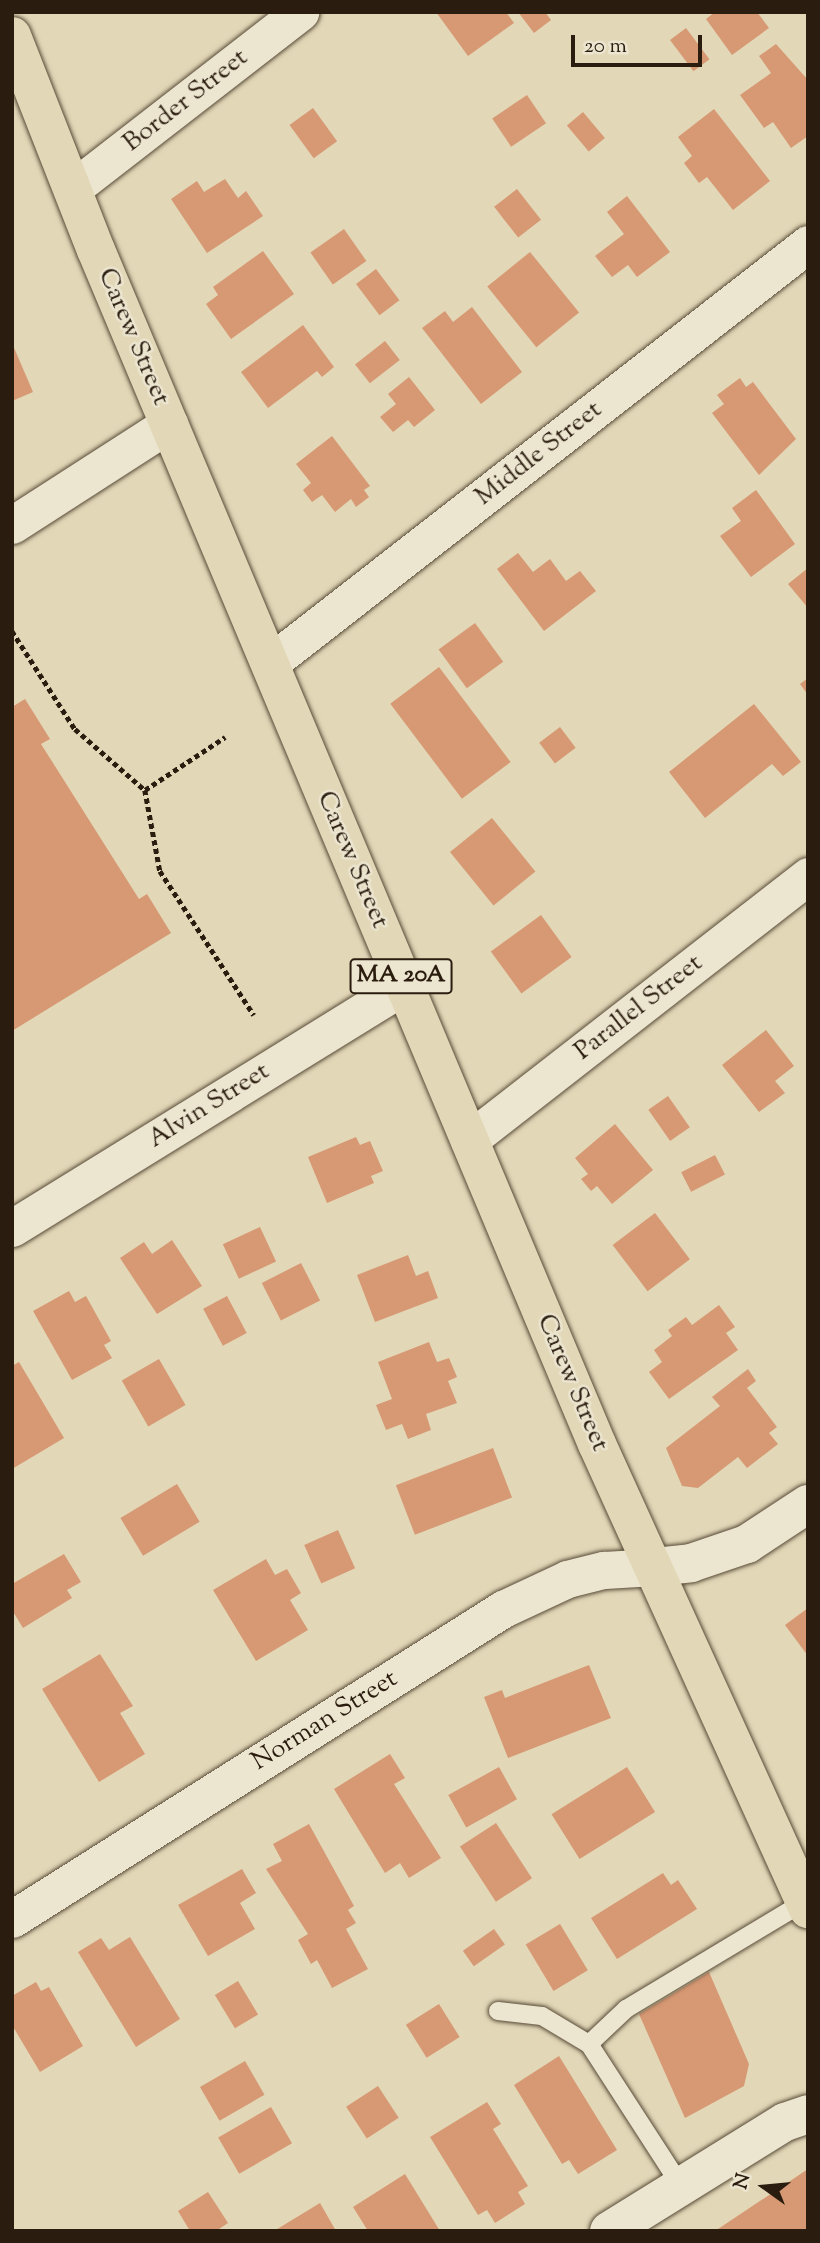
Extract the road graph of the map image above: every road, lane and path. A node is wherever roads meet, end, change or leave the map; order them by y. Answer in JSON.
{"nodes":[{"id":1,"x":300,"y":12,"type":"edge"},
{"id":2,"x":12,"y":36,"type":"edge"},
{"id":3,"x":72,"y":189,"type":"junction"},
{"id":4,"x":808,"y":244,"type":"edge"},
{"id":5,"x":169,"y":424,"type":"junction"},
{"id":6,"x":12,"y":524,"type":"edge"},
{"id":7,"x":12,"y":631,"type":"edge"},
{"id":8,"x":270,"y":663,"type":"junction"},
{"id":9,"x":225,"y":737,"type":"dead end"},
{"id":10,"x":145,"y":790,"type":"junction"},
{"id":11,"x":808,"y":876,"type":"edge"},
{"id":12,"x":405,"y":985,"type":"junction"},
{"id":13,"x":254,"y":1015,"type":"dead end"},
{"id":14,"x":469,"y":1140,"type":"junction"},
{"id":15,"x":12,"y":1228,"type":"edge"},
{"id":16,"x":808,"y":1504,"type":"edge"},
{"id":17,"x":655,"y":1567,"type":"junction"},
{"id":18,"x":806,"y":1905,"type":"edge"},
{"id":19,"x":12,"y":1919,"type":"edge"},
{"id":20,"x":498,"y":2011,"type":"dead end"},
{"id":21,"x":589,"y":2044,"type":"junction"},
{"id":22,"x":808,"y":2114,"type":"edge"},
{"id":23,"x":681,"y":2186,"type":"junction"},
{"id":24,"x":608,"y":2231,"type":"edge"}],
"edges":[{"from":1,"to":3,"type":"street","name":"Border Street"},
{"from":2,"to":3,"type":"main road","name":"Carew Street","number":"MA 20A"},
{"from":3,"to":5,"type":"main road","name":"Carew Street","number":"MA 20A"},
{"from":4,"to":8,"type":"street","name":"Middle Street"},
{"from":5,"to":6,"type":"street"},
{"from":5,"to":8,"type":"main road","name":"Carew Street","number":"MA 20A"},
{"from":7,"to":10,"type":"path"},
{"from":8,"to":12,"type":"main road","name":"Carew Street","number":"MA 20A"},
{"from":9,"to":10,"type":"path"},
{"from":10,"to":13,"type":"path"},
{"from":11,"to":14,"type":"street","name":"Parallel Street"},
{"from":12,"to":14,"type":"main road","name":"Carew Street","number":"MA 20A"},
{"from":12,"to":15,"type":"street","name":"Alvin Street"},
{"from":14,"to":17,"type":"main road","name":"Carew Street","number":"MA 20A"},
{"from":16,"to":17,"type":"street"},
{"from":17,"to":18,"type":"main road","name":"Carew Street","number":"MA 20A"},
{"from":17,"to":19,"type":"street","name":"Norman Street"},
{"from":18,"to":21,"type":"lane"},
{"from":20,"to":21,"type":"lane"},
{"from":21,"to":23,"type":"lane"},
{"from":22,"to":23,"type":"street"},
{"from":23,"to":24,"type":"street"}]}
